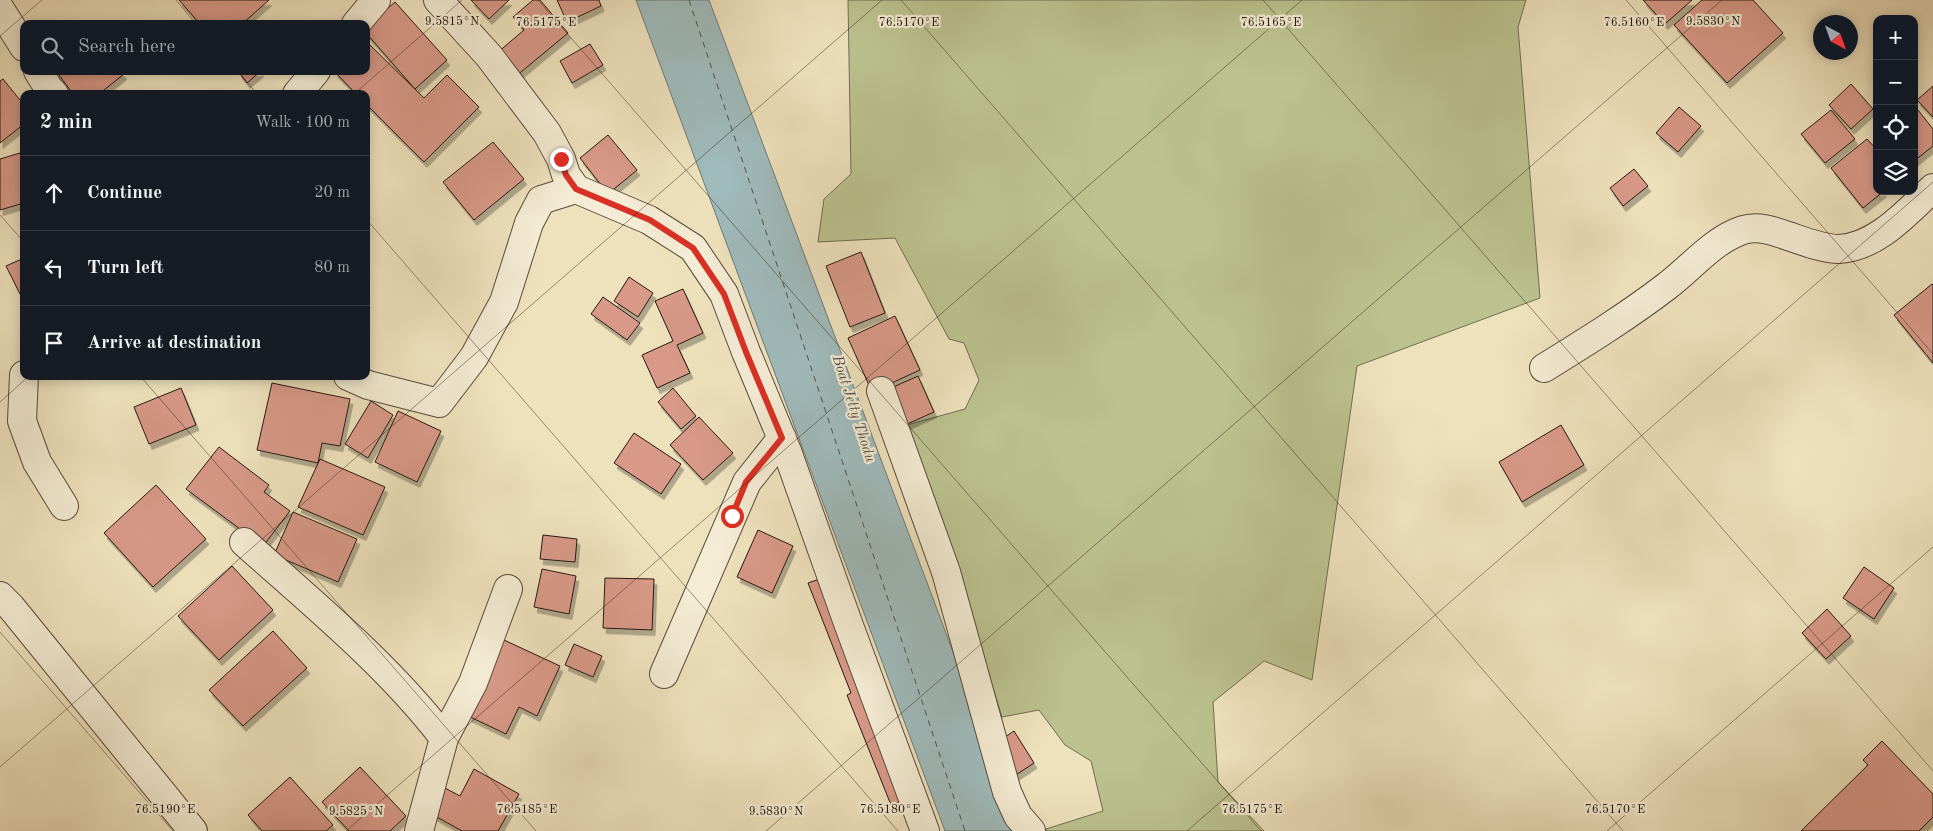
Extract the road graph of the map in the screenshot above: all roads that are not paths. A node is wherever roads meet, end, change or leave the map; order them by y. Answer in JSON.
{"nodes":[{"id":1,"x":376,"y":0,"type":"edge"},
{"id":2,"x":438,"y":0,"type":"edge"},
{"id":3,"x":0,"y":9,"type":"edge"},
{"id":4,"x":359,"y":20,"type":"edge"},
{"id":5,"x":20,"y":41,"type":"edge"},
{"id":6,"x":40,"y":75,"type":"edge"},
{"id":7,"x":313,"y":75,"type":"edge"},
{"id":8,"x":50,"y":90,"type":"edge"},
{"id":9,"x":300,"y":90,"type":"edge"},
{"id":10,"x":1933,"y":188,"type":"edge"},
{"id":11,"x":576,"y":189,"type":"junction"},
{"id":12,"x":1544,"y":368,"type":"dead end"},
{"id":13,"x":24,"y":380,"type":"edge"},
{"id":14,"x":357,"y":380,"type":"edge"},
{"id":15,"x":881,"y":391,"type":"dead end"},
{"id":16,"x":782,"y":438,"type":"junction"},
{"id":17,"x":64,"y":506,"type":"dead end"},
{"id":18,"x":244,"y":542,"type":"dead end"},
{"id":19,"x":508,"y":589,"type":"dead end"},
{"id":20,"x":0,"y":596,"type":"edge"},
{"id":21,"x":664,"y":674,"type":"dead end"},
{"id":22,"x":444,"y":738,"type":"junction"},
{"id":23,"x":193,"y":831,"type":"edge"},
{"id":24,"x":419,"y":831,"type":"edge"},
{"id":25,"x":924,"y":831,"type":"edge"},
{"id":26,"x":1031,"y":831,"type":"edge"}],
"edges":[{"from":1,"to":4,"type":"street"},
{"from":2,"to":11,"type":"street"},
{"from":3,"to":5,"type":"street"},
{"from":6,"to":8,"type":"street"},
{"from":7,"to":9,"type":"street"},
{"from":10,"to":12,"type":"street"},
{"from":11,"to":14,"type":"street"},
{"from":11,"to":16,"type":"street"},
{"from":13,"to":17,"type":"street"},
{"from":15,"to":26,"type":"street"},
{"from":16,"to":21,"type":"street"},
{"from":16,"to":25,"type":"street"},
{"from":18,"to":22,"type":"street"},
{"from":19,"to":22,"type":"street"},
{"from":20,"to":23,"type":"street"},
{"from":22,"to":24,"type":"street"}]}
